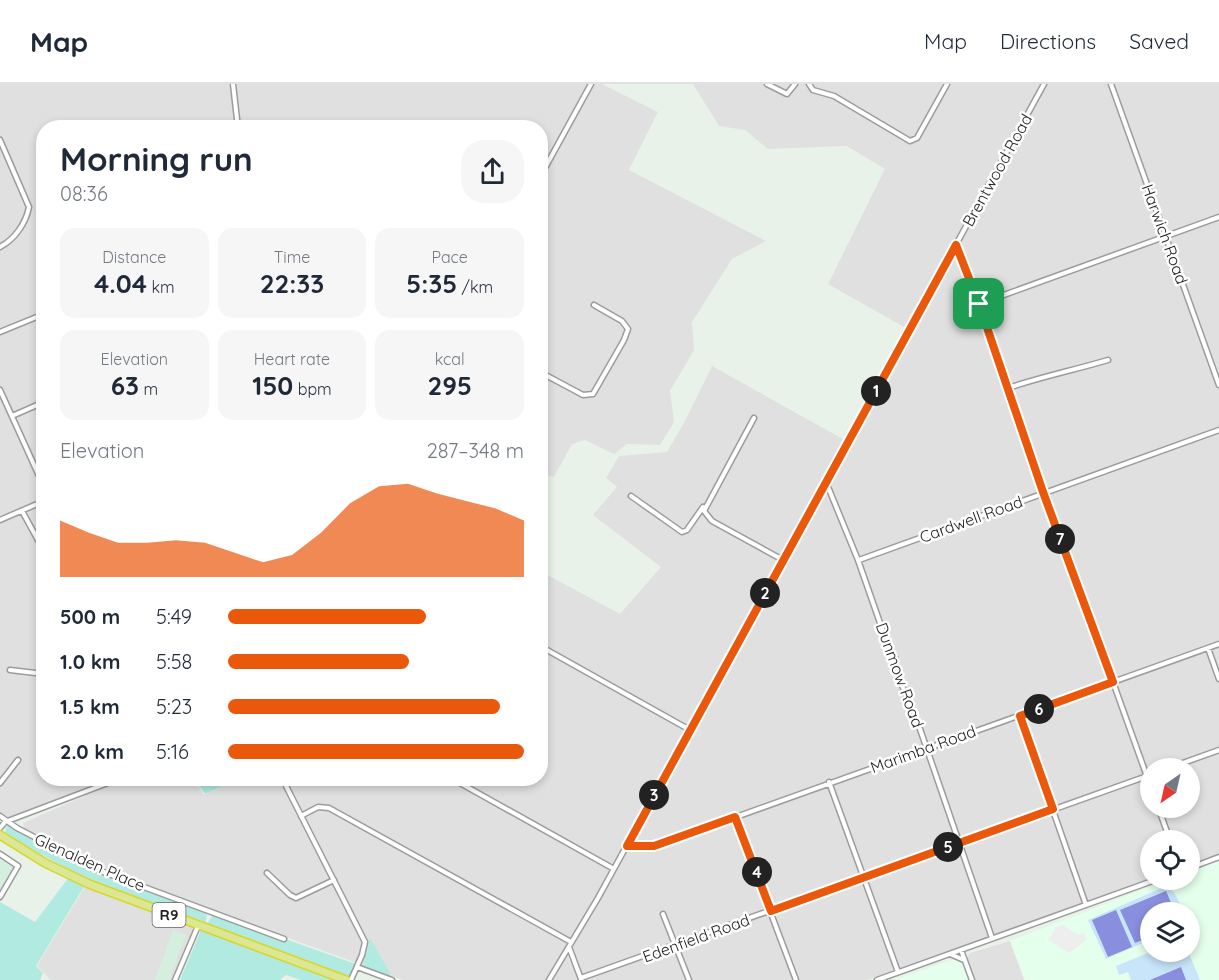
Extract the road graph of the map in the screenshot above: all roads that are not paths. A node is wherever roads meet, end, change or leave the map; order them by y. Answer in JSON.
{"nodes":[{"id":1,"x":233,"y":84,"type":"edge"},
{"id":2,"x":591,"y":84,"type":"edge"},
{"id":3,"x":767,"y":84,"type":"edge"},
{"id":4,"x":795,"y":84,"type":"edge"},
{"id":5,"x":809,"y":84,"type":"edge"},
{"id":6,"x":947,"y":84,"type":"edge"},
{"id":7,"x":1044,"y":84,"type":"edge"},
{"id":8,"x":1111,"y":84,"type":"edge"},
{"id":9,"x":237,"y":120,"type":"edge"},
{"id":10,"x":0,"y":140,"type":"edge"},
{"id":11,"x":548,"y":162,"type":"edge"},
{"id":12,"x":1219,"y":217,"type":"edge"},
{"id":13,"x":1166,"y":237,"type":"junction"},
{"id":14,"x":956,"y":245,"type":"junction"},
{"id":15,"x":0,"y":247,"type":"edge"},
{"id":16,"x":979,"y":304,"type":"junction"},
{"id":17,"x":594,"y":305,"type":"dead end"},
{"id":18,"x":36,"y":317,"type":"edge"},
{"id":19,"x":0,"y":332,"type":"edge"},
{"id":20,"x":1108,"y":360,"type":"dead end"},
{"id":21,"x":548,"y":376,"type":"edge"},
{"id":22,"x":1219,"y":385,"type":"edge"},
{"id":23,"x":1008,"y":388,"type":"junction"},
{"id":24,"x":0,"y":390,"type":"edge"},
{"id":25,"x":36,"y":406,"type":"edge"},
{"id":26,"x":12,"y":417,"type":"junction"},
{"id":27,"x":754,"y":418,"type":"dead end"},
{"id":28,"x":1219,"y":429,"type":"edge"},
{"id":29,"x":36,"y":470,"type":"edge"},
{"id":30,"x":825,"y":482,"type":"junction"},
{"id":31,"x":1043,"y":492,"type":"junction"},
{"id":32,"x":631,"y":496,"type":"dead end"},
{"id":33,"x":705,"y":504,"type":"junction"},
{"id":34,"x":36,"y":505,"type":"edge"},
{"id":35,"x":22,"y":511,"type":"junction"},
{"id":36,"x":0,"y":520,"type":"edge"},
{"id":37,"x":36,"y":536,"type":"edge"},
{"id":38,"x":783,"y":560,"type":"junction"},
{"id":39,"x":858,"y":560,"type":"junction"},
{"id":40,"x":1219,"y":644,"type":"edge"},
{"id":41,"x":1208,"y":648,"type":"junction"},
{"id":42,"x":548,"y":650,"type":"edge"},
{"id":43,"x":10,"y":670,"type":"dead end"},
{"id":44,"x":36,"y":673,"type":"edge"},
{"id":45,"x":1219,"y":679,"type":"edge"},
{"id":46,"x":1113,"y":682,"type":"junction"},
{"id":47,"x":1020,"y":716,"type":"junction"},
{"id":48,"x":690,"y":730,"type":"junction"},
{"id":49,"x":926,"y":749,"type":"junction"},
{"id":50,"x":1219,"y":750,"type":"edge"},
{"id":51,"x":1142,"y":758,"type":"edge"},
{"id":52,"x":1197,"y":758,"type":"edge"},
{"id":53,"x":18,"y":760,"type":"dead end"},
{"id":54,"x":1140,"y":778,"type":"edge"},
{"id":55,"x":829,"y":782,"type":"junction"},
{"id":56,"x":0,"y":783,"type":"edge"},
{"id":57,"x":97,"y":786,"type":"edge"},
{"id":58,"x":286,"y":786,"type":"edge"},
{"id":59,"x":465,"y":786,"type":"edge"},
{"id":60,"x":1053,"y":809,"type":"junction"},
{"id":61,"x":0,"y":816,"type":"edge"},
{"id":62,"x":301,"y":816,"type":"junction"},
{"id":63,"x":735,"y":817,"type":"junction"},
{"id":64,"x":5,"y":822,"type":"junction"},
{"id":65,"x":0,"y":828,"type":"edge"},
{"id":66,"x":0,"y":835,"type":"edge"},
{"id":67,"x":958,"y":843,"type":"junction"},
{"id":68,"x":627,"y":846,"type":"junction"},
{"id":69,"x":0,"y":854,"type":"edge"},
{"id":70,"x":1219,"y":857,"type":"edge"},
{"id":71,"x":1200,"y":864,"type":"edge"},
{"id":72,"x":614,"y":869,"type":"junction"},
{"id":73,"x":267,"y":873,"type":"dead end"},
{"id":74,"x":864,"y":877,"type":"junction"},
{"id":75,"x":334,"y":880,"type":"junction"},
{"id":76,"x":1140,"y":886,"type":"edge"},
{"id":77,"x":0,"y":897,"type":"edge"},
{"id":78,"x":1086,"y":905,"type":"junction"},
{"id":79,"x":771,"y":911,"type":"junction"},
{"id":80,"x":663,"y":914,"type":"dead end"},
{"id":81,"x":198,"y":926,"type":"junction"},
{"id":82,"x":992,"y":938,"type":"junction"},
{"id":83,"x":284,"y":939,"type":"dead end"},
{"id":84,"x":570,"y":944,"type":"junction"},
{"id":85,"x":675,"y":946,"type":"junction"},
{"id":86,"x":961,"y":950,"type":"junction"},
{"id":87,"x":950,"y":954,"type":"junction"},
{"id":88,"x":965,"y":961,"type":"junction"},
{"id":89,"x":357,"y":967,"type":"junction"},
{"id":90,"x":898,"y":972,"type":"junction"},
{"id":91,"x":581,"y":979,"type":"edge"},
{"id":92,"x":175,"y":980,"type":"edge"},
{"id":93,"x":346,"y":980,"type":"edge"},
{"id":94,"x":351,"y":980,"type":"edge"},
{"id":95,"x":392,"y":980,"type":"edge"},
{"id":96,"x":549,"y":980,"type":"edge"},
{"id":97,"x":689,"y":980,"type":"edge"},
{"id":98,"x":796,"y":980,"type":"edge"},
{"id":99,"x":877,"y":980,"type":"edge"},
{"id":100,"x":972,"y":980,"type":"edge"}],
"edges":[{"from":1,"to":9,"type":"street"},
{"from":2,"to":11,"type":"street"},
{"from":3,"to":4,"type":"street"},
{"from":5,"to":6,"type":"street"},
{"from":7,"to":14,"type":"street","name":"Brentwood Road"},
{"from":8,"to":13,"type":"street","name":"Harwich Road"},
{"from":10,"to":15,"type":"street"},
{"from":12,"to":13,"type":"street"},
{"from":13,"to":16,"type":"street"},
{"from":13,"to":22,"type":"street","name":"Harwich Road"},
{"from":14,"to":16,"type":"street"},
{"from":14,"to":30,"type":"street","name":"Brentwood Road"},
{"from":16,"to":23,"type":"street"},
{"from":17,"to":21,"type":"street"},
{"from":18,"to":19,"type":"street"},
{"from":20,"to":23,"type":"street"},
{"from":23,"to":31,"type":"street"},
{"from":24,"to":26,"type":"street"},
{"from":25,"to":26,"type":"street"},
{"from":26,"to":29,"type":"street"},
{"from":27,"to":33,"type":"street"},
{"from":28,"to":31,"type":"street","name":"Cardwell Road"},
{"from":30,"to":38,"type":"street","name":"Brentwood Road"},
{"from":30,"to":39,"type":"street","name":"Dunmow Road"},
{"from":31,"to":39,"type":"street","name":"Cardwell Road"},
{"from":31,"to":46,"type":"street"},
{"from":32,"to":33,"type":"street"},
{"from":33,"to":38,"type":"street"},
{"from":34,"to":35,"type":"street"},
{"from":35,"to":36,"type":"street"},
{"from":35,"to":37,"type":"street"},
{"from":38,"to":48,"type":"street","name":"Brentwood Road"},
{"from":39,"to":49,"type":"street","name":"Dunmow Road"},
{"from":40,"to":41,"type":"street","name":"Marimba Road"},
{"from":41,"to":45,"type":"street"},
{"from":41,"to":46,"type":"street","name":"Marimba Road"},
{"from":42,"to":48,"type":"street"},
{"from":43,"to":44,"type":"street"},
{"from":46,"to":47,"type":"street","name":"Marimba Road"},
{"from":46,"to":51,"type":"street"},
{"from":47,"to":49,"type":"street","name":"Marimba Road"},
{"from":47,"to":60,"type":"street"},
{"from":48,"to":68,"type":"street","name":"Brentwood Road"},
{"from":49,"to":55,"type":"street","name":"Marimba Road"},
{"from":49,"to":67,"type":"street","name":"Dunmow Road"},
{"from":50,"to":52,"type":"street"},
{"from":53,"to":56,"type":"street"},
{"from":54,"to":60,"type":"street","name":"Edenfield Road"},
{"from":55,"to":63,"type":"street","name":"Marimba Road"},
{"from":55,"to":74,"type":"street"},
{"from":57,"to":64,"type":"street"},
{"from":58,"to":62,"type":"street"},
{"from":59,"to":72,"type":"street"},
{"from":60,"to":67,"type":"street","name":"Edenfield Road"},
{"from":60,"to":78,"type":"street"},
{"from":61,"to":64,"type":"street","name":"Glenalden Place"},
{"from":62,"to":75,"type":"street"},
{"from":62,"to":84,"type":"street"},
{"from":63,"to":68,"type":"street","name":"Marimba Road"},
{"from":63,"to":79,"type":"street"},
{"from":64,"to":65,"type":"street"},
{"from":64,"to":83,"type":"street","name":"Glenalden Place"},
{"from":66,"to":81,"type":"highway","number":"R9"},
{"from":67,"to":74,"type":"street","name":"Edenfield Road"},
{"from":67,"to":82,"type":"street","name":"Dunmow Road"},
{"from":68,"to":72,"type":"street","name":"Brentwood Road"},
{"from":69,"to":77,"type":"street"},
{"from":70,"to":71,"type":"street"},
{"from":72,"to":84,"type":"street","name":"Brentwood Road"},
{"from":73,"to":75,"type":"street"},
{"from":74,"to":79,"type":"street","name":"Edenfield Road"},
{"from":74,"to":90,"type":"street"},
{"from":75,"to":89,"type":"street"},
{"from":76,"to":78,"type":"street"},
{"from":78,"to":82,"type":"street"},
{"from":79,"to":85,"type":"street","name":"Edenfield Road"},
{"from":79,"to":98,"type":"street"},
{"from":80,"to":85,"type":"street"},
{"from":81,"to":92,"type":"street"},
{"from":81,"to":93,"type":"highway","number":"R9"},
{"from":82,"to":86,"type":"street"},
{"from":84,"to":91,"type":"street"},
{"from":84,"to":96,"type":"street","name":"Brentwood Road"},
{"from":85,"to":91,"type":"street","name":"Edenfield Road"},
{"from":85,"to":97,"type":"street"},
{"from":86,"to":87,"type":"street"},
{"from":86,"to":88,"type":"street"},
{"from":87,"to":88,"type":"street"},
{"from":87,"to":90,"type":"street"},
{"from":88,"to":100,"type":"street"},
{"from":89,"to":94,"type":"street"},
{"from":89,"to":95,"type":"street"},
{"from":90,"to":99,"type":"street"}]}
